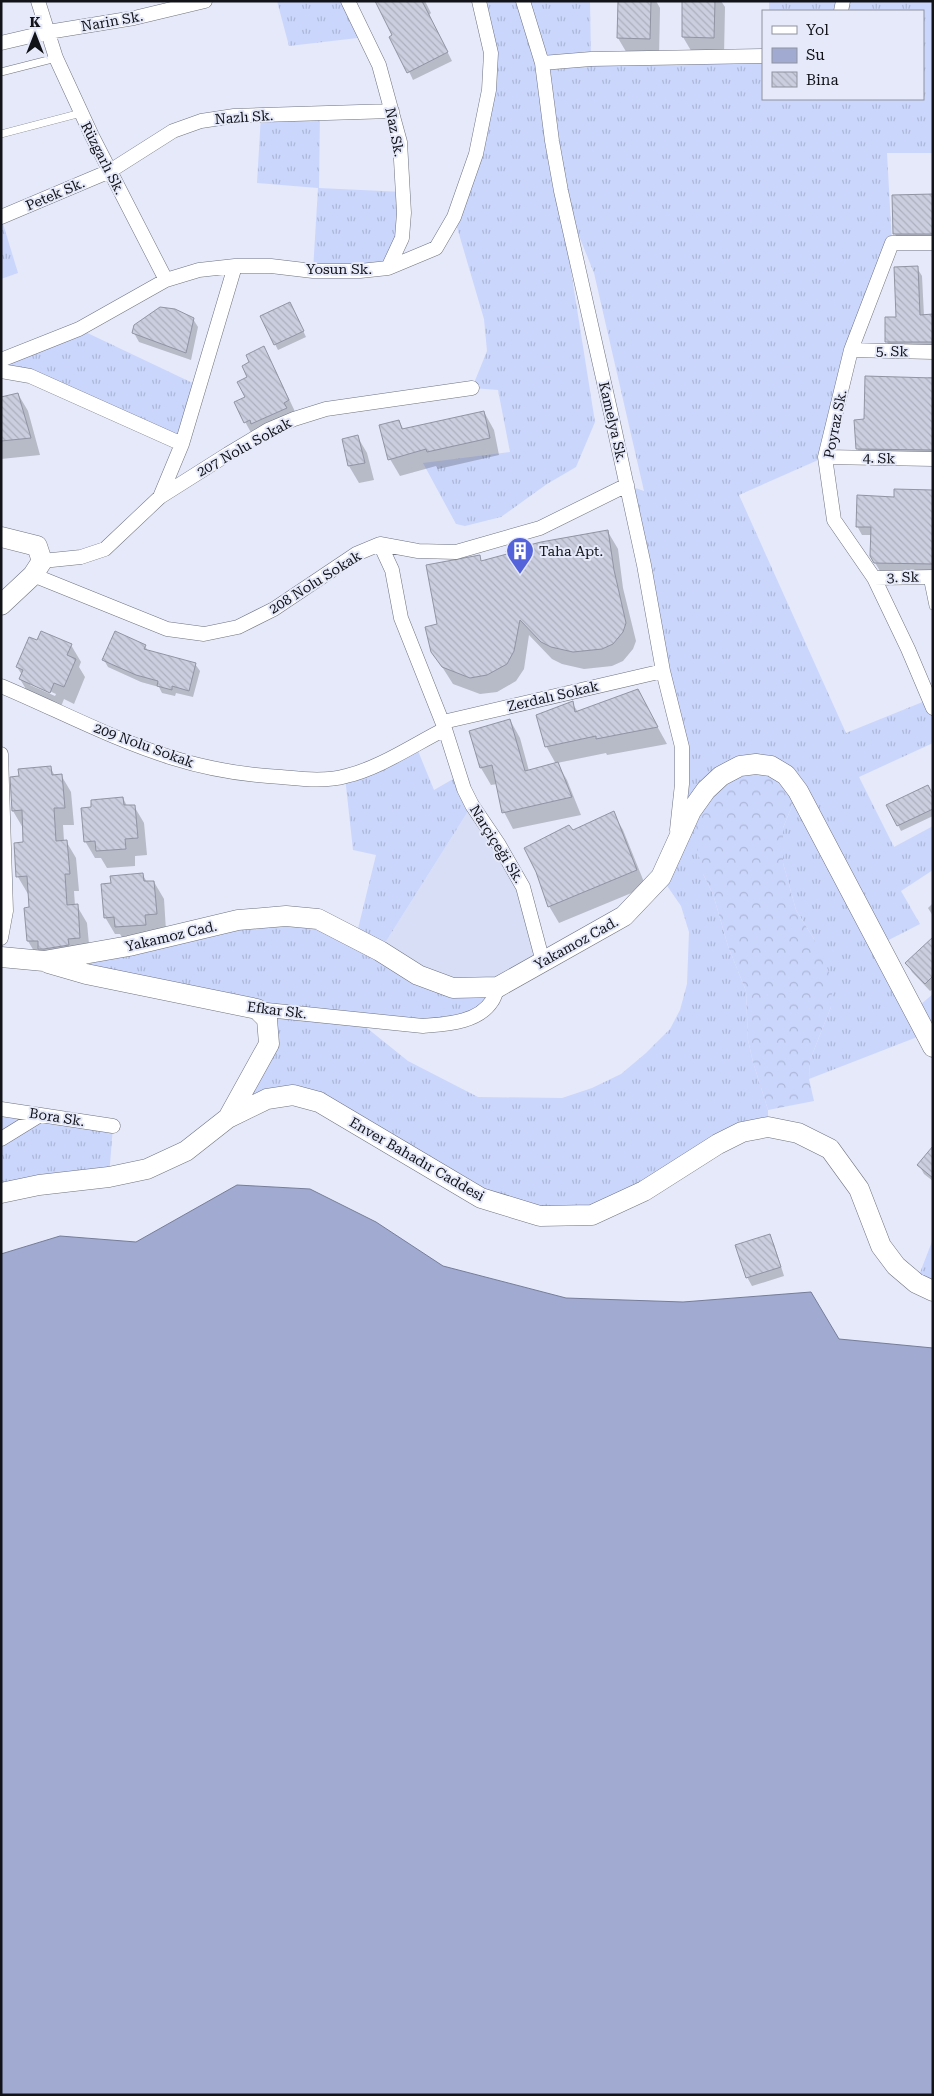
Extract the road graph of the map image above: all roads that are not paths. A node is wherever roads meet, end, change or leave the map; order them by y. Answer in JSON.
{"nodes":[{"id":1,"x":38,"y":1,"type":"edge"},
{"id":2,"x":205,"y":1,"type":"edge"},
{"id":3,"x":348,"y":1,"type":"edge"},
{"id":4,"x":479,"y":1,"type":"edge"},
{"id":5,"x":523,"y":1,"type":"edge"},
{"id":6,"x":48,"y":32,"type":"junction"},
{"id":7,"x":1,"y":43,"type":"edge"},
{"id":8,"x":762,"y":56,"type":"edge"},
{"id":9,"x":56,"y":58,"type":"junction"},
{"id":10,"x":542,"y":63,"type":"junction"},
{"id":11,"x":1,"y":72,"type":"edge"},
{"id":12,"x":392,"y":111,"type":"junction"},
{"id":13,"x":81,"y":113,"type":"junction"},
{"id":14,"x":1,"y":134,"type":"edge"},
{"id":15,"x":110,"y":171,"type":"junction"},
{"id":16,"x":1,"y":217,"type":"edge"},
{"id":17,"x":933,"y":243,"type":"edge"},
{"id":18,"x":235,"y":266,"type":"junction"},
{"id":19,"x":388,"y":268,"type":"junction"},
{"id":20,"x":166,"y":280,"type":"junction"},
{"id":21,"x":851,"y":350,"type":"junction"},
{"id":22,"x":933,"y":352,"type":"edge"},
{"id":23,"x":1,"y":360,"type":"edge"},
{"id":24,"x":1,"y":371,"type":"edge"},
{"id":25,"x":472,"y":388,"type":"dead end"},
{"id":26,"x":182,"y":444,"type":"junction"},
{"id":27,"x":825,"y":457,"type":"junction"},
{"id":28,"x":933,"y":459,"type":"edge"},
{"id":29,"x":627,"y":485,"type":"junction"},
{"id":30,"x":160,"y":497,"type":"junction"},
{"id":31,"x":1,"y":537,"type":"edge"},
{"id":32,"x":380,"y":544,"type":"junction"},
{"id":33,"x":38,"y":568,"type":"junction"},
{"id":34,"x":930,"y":577,"type":"edge"},
{"id":35,"x":874,"y":578,"type":"junction"},
{"id":36,"x":933,"y":606,"type":"edge"},
{"id":37,"x":3,"y":608,"type":"edge"},
{"id":38,"x":663,"y":670,"type":"junction"},
{"id":39,"x":1,"y":686,"type":"edge"},
{"id":40,"x":929,"y":689,"type":"edge"},
{"id":41,"x":933,"y":708,"type":"edge"},
{"id":42,"x":444,"y":726,"type":"junction"},
{"id":43,"x":1,"y":754,"type":"edge"},
{"id":44,"x":675,"y":846,"type":"junction"},
{"id":45,"x":1,"y":938,"type":"edge"},
{"id":46,"x":1,"y":957,"type":"edge"},
{"id":47,"x":44,"y":961,"type":"junction"},
{"id":48,"x":543,"y":962,"type":"junction"},
{"id":49,"x":498,"y":987,"type":"junction"},
{"id":50,"x":257,"y":1009,"type":"junction"},
{"id":51,"x":933,"y":1047,"type":"edge"},
{"id":52,"x":1,"y":1109,"type":"edge"},
{"id":53,"x":40,"y":1115,"type":"junction"},
{"id":54,"x":228,"y":1118,"type":"junction"},
{"id":55,"x":113,"y":1126,"type":"dead end"},
{"id":56,"x":1,"y":1139,"type":"edge"},
{"id":57,"x":1,"y":1193,"type":"edge"},
{"id":58,"x":933,"y":1291,"type":"edge"}],
"edges":[{"from":1,"to":6,"type":"street","name":"Rüzgarlı Sk."},
{"from":2,"to":6,"type":"street","name":"Narin Sk."},
{"from":3,"to":12,"type":"street","name":"Naz Sk."},
{"from":4,"to":19,"type":"street","name":"Yosun Sk."},
{"from":5,"to":10,"type":"street","name":"Kamelya Sk."},
{"from":6,"to":7,"type":"street","name":"Narin Sk."},
{"from":6,"to":9,"type":"street","name":"Rüzgarlı Sk."},
{"from":8,"to":10,"type":"street"},
{"from":9,"to":11,"type":"lane"},
{"from":9,"to":13,"type":"street","name":"Rüzgarlı Sk."},
{"from":10,"to":29,"type":"street","name":"Kamelya Sk."},
{"from":12,"to":15,"type":"street","name":"Nazlı Sk."},
{"from":12,"to":19,"type":"street","name":"Naz Sk."},
{"from":13,"to":14,"type":"lane"},
{"from":13,"to":15,"type":"street","name":"Rüzgarlı Sk."},
{"from":15,"to":16,"type":"street","name":"Petek Sk."},
{"from":15,"to":20,"type":"street","name":"Rüzgarlı Sk."},
{"from":17,"to":21,"type":"street","name":"Poyraz Sk."},
{"from":18,"to":19,"type":"street","name":"Yosun Sk."},
{"from":18,"to":20,"type":"street","name":"Yosun Sk."},
{"from":18,"to":26,"type":"street"},
{"from":20,"to":23,"type":"street","name":"Yosun Sk."},
{"from":21,"to":22,"type":"street","name":"5. Sk"},
{"from":21,"to":27,"type":"street","name":"Poyraz Sk."},
{"from":24,"to":26,"type":"street"},
{"from":25,"to":30,"type":"street","name":"207 Nolu Sokak"},
{"from":26,"to":30,"type":"street"},
{"from":27,"to":28,"type":"street","name":"4. Sk"},
{"from":27,"to":35,"type":"street","name":"Poyraz Sk."},
{"from":29,"to":32,"type":"street"},
{"from":29,"to":38,"type":"street","name":"Kamelya Sk."},
{"from":30,"to":33,"type":"street","name":"207 Nolu Sokak"},
{"from":31,"to":33,"type":"street"},
{"from":32,"to":33,"type":"street","name":"208 Nolu Sokak"},
{"from":32,"to":42,"type":"street"},
{"from":33,"to":37,"type":"street"},
{"from":34,"to":35,"type":"street","name":"3. Sk"},
{"from":34,"to":36,"type":"lane"},
{"from":35,"to":40,"type":"street","name":"Poyraz Sk."},
{"from":38,"to":42,"type":"street","name":"Zerdalı Sokak"},
{"from":38,"to":44,"type":"street","name":"Kamelya Sk."},
{"from":39,"to":42,"type":"street","name":"209 Nolu Sokak"},
{"from":40,"to":41,"type":"street","name":"Poyraz Sk."},
{"from":42,"to":48,"type":"street","name":"Narçiçeği Sk."},
{"from":43,"to":45,"type":"street"},
{"from":44,"to":48,"type":"street","name":"Yakamoz Cad."},
{"from":44,"to":51,"type":"street","name":"Yakamoz Cad."},
{"from":46,"to":47,"type":"street","name":"Yakamoz Cad."},
{"from":47,"to":49,"type":"street","name":"Yakamoz Cad."},
{"from":47,"to":50,"type":"street","name":"Efkar Sk."},
{"from":48,"to":49,"type":"street","name":"Yakamoz Cad."},
{"from":49,"to":50,"type":"street","name":"Efkar Sk."},
{"from":50,"to":54,"type":"street"},
{"from":52,"to":53,"type":"street","name":"Bora Sk."},
{"from":53,"to":55,"type":"street","name":"Bora Sk."},
{"from":53,"to":56,"type":"street"},
{"from":54,"to":57,"type":"street","name":"Enver Bahadır Caddesi"},
{"from":54,"to":58,"type":"street","name":"Enver Bahadır Caddesi"}]}
